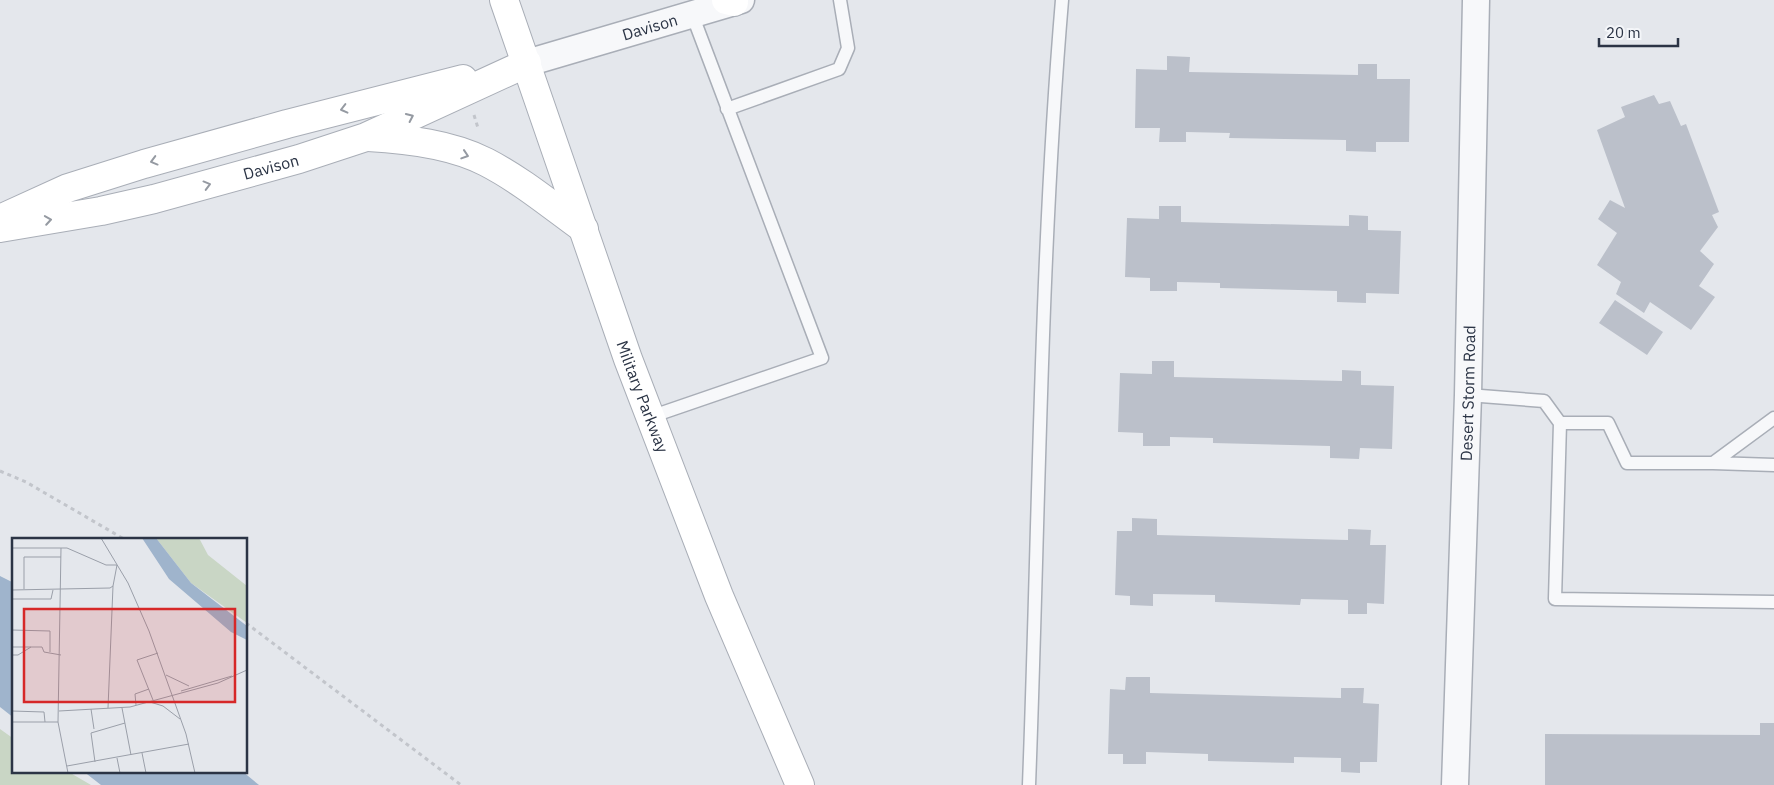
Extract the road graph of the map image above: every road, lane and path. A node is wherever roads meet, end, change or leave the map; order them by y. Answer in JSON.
{"nodes":[{"id":1,"x":504,"y":0,"type":"edge"},
{"id":2,"x":840,"y":0,"type":"edge"},
{"id":3,"x":1062,"y":0,"type":"edge"},
{"id":4,"x":1476,"y":0,"type":"edge"},
{"id":5,"x":734,"y":1,"type":"edge"},
{"id":6,"x":692,"y":14,"type":"junction"},
{"id":7,"x":527,"y":63,"type":"junction"},
{"id":8,"x":727,"y":109,"type":"junction"},
{"id":9,"x":366,"y":137,"type":"junction"},
{"id":10,"x":0,"y":219,"type":"edge"},
{"id":11,"x":0,"y":228,"type":"edge"},
{"id":12,"x":584,"y":229,"type":"junction"},
{"id":13,"x":1468,"y":394,"type":"junction"},
{"id":14,"x":650,"y":417,"type":"junction"},
{"id":15,"x":1774,"y":418,"type":"edge"},
{"id":16,"x":1560,"y":423,"type":"junction"},
{"id":17,"x":1713,"y":463,"type":"junction"},
{"id":18,"x":1774,"y":465,"type":"edge"},
{"id":19,"x":0,"y":471,"type":"edge"},
{"id":20,"x":122,"y":538,"type":"edge"},
{"id":21,"x":1774,"y":602,"type":"edge"},
{"id":22,"x":248,"y":624,"type":"edge"},
{"id":23,"x":461,"y":785,"type":"edge"},
{"id":24,"x":800,"y":785,"type":"edge"},
{"id":25,"x":1029,"y":785,"type":"edge"},
{"id":26,"x":1455,"y":785,"type":"edge"}],
"edges":[{"from":1,"to":7,"type":"street","name":"Military Parkway"},
{"from":2,"to":8,"type":"lane"},
{"from":3,"to":25,"type":"lane"},
{"from":4,"to":13,"type":"street","name":"Desert Storm Road"},
{"from":5,"to":6,"type":"street","name":"Davison"},
{"from":6,"to":7,"type":"street","name":"Davison"},
{"from":6,"to":8,"type":"lane"},
{"from":9,"to":7,"type":"street","name":"Davison","one_way":true},
{"from":7,"to":10,"type":"street","name":"Davison","one_way":true},
{"from":7,"to":12,"type":"street","name":"Military Parkway"},
{"from":8,"to":14,"type":"lane"},
{"from":11,"to":9,"type":"street","name":"Davison","one_way":true},
{"from":9,"to":12,"type":"street","one_way":true},
{"from":12,"to":14,"type":"street","name":"Military Parkway"},
{"from":13,"to":16,"type":"lane"},
{"from":13,"to":26,"type":"street","name":"Desert Storm Road"},
{"from":14,"to":24,"type":"street","name":"Military Parkway"},
{"from":15,"to":17,"type":"lane"},
{"from":16,"to":17,"type":"lane"},
{"from":16,"to":21,"type":"lane"},
{"from":17,"to":18,"type":"lane"},
{"from":19,"to":20,"type":"path"},
{"from":22,"to":23,"type":"path"}]}
